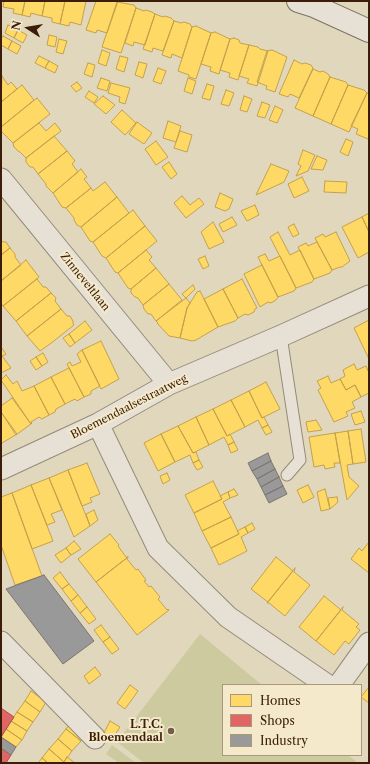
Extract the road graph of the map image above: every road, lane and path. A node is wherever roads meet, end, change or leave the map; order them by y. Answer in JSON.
{"nodes":[{"id":1,"x":310,"y":3,"type":"edge"},
{"id":2,"x":369,"y":31,"type":"edge"},
{"id":3,"x":1,"y":179,"type":"edge"},
{"id":4,"x":369,"y":296,"type":"edge"},
{"id":5,"x":281,"y":336,"type":"junction"},
{"id":6,"x":169,"y":384,"type":"junction"},
{"id":7,"x":98,"y":424,"type":"junction"},
{"id":8,"x":1,"y":469,"type":"edge"},
{"id":9,"x":287,"y":474,"type":"dead end"},
{"id":10,"x":1,"y":642,"type":"edge"},
{"id":11,"x":369,"y":643,"type":"edge"},
{"id":12,"x":326,"y":684,"type":"edge"},
{"id":13,"x":340,"y":684,"type":"edge"},
{"id":14,"x":95,"y":738,"type":"dead end"}],
"edges":[{"from":1,"to":2,"type":"street"},
{"from":3,"to":6,"type":"street","name":"Zinneveltlaan"},
{"from":4,"to":5,"type":"street","name":"Bloemendaalsestraatweg"},
{"from":5,"to":6,"type":"street","name":"Bloemendaalsestraatweg"},
{"from":5,"to":9,"type":"lane"},
{"from":6,"to":7,"type":"street","name":"Bloemendaalsestraatweg"},
{"from":7,"to":8,"type":"street","name":"Bloemendaalsestraatweg"},
{"from":7,"to":12,"type":"street"},
{"from":10,"to":14,"type":"street"},
{"from":11,"to":13,"type":"street"}]}
